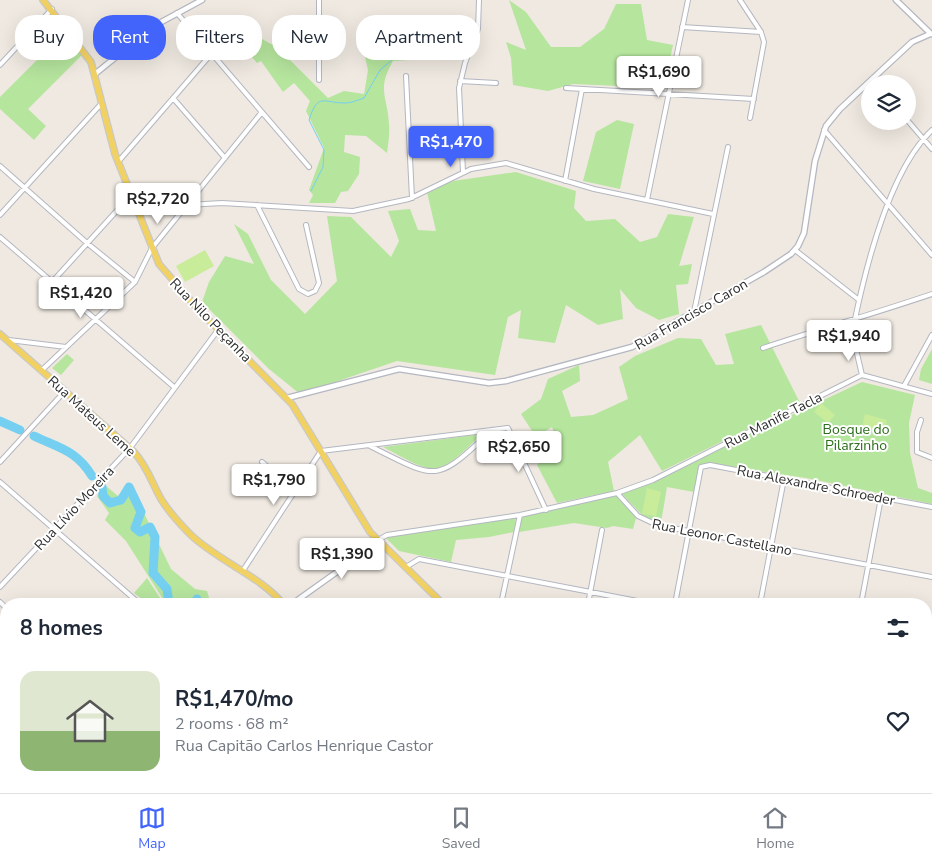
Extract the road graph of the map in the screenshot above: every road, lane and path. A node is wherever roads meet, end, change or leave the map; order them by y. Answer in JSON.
{"nodes":[{"id":1,"x":42,"y":0,"type":"edge"},
{"id":2,"x":202,"y":0,"type":"edge"},
{"id":3,"x":319,"y":0,"type":"edge"},
{"id":4,"x":479,"y":0,"type":"edge"},
{"id":5,"x":688,"y":0,"type":"edge"},
{"id":6,"x":740,"y":0,"type":"edge"},
{"id":7,"x":896,"y":0,"type":"edge"},
{"id":8,"x":52,"y":9,"type":"junction"},
{"id":9,"x":177,"y":13,"type":"joint"},
{"id":10,"x":682,"y":27,"type":"junction"},
{"id":11,"x":760,"y":32,"type":"junction"},
{"id":12,"x":931,"y":34,"type":"edge"},
{"id":13,"x":206,"y":60,"type":"edge"},
{"id":14,"x":218,"y":60,"type":"edge"},
{"id":15,"x":0,"y":64,"type":"edge"},
{"id":16,"x":95,"y":74,"type":"junction"},
{"id":17,"x":876,"y":75,"type":"edge"},
{"id":18,"x":406,"y":76,"type":"dead end"},
{"id":19,"x":319,"y":80,"type":"dead end"},
{"id":20,"x":460,"y":81,"type":"junction"},
{"id":21,"x":496,"y":83,"type":"dead end"},
{"id":22,"x":566,"y":88,"type":"dead end"},
{"id":23,"x":582,"y":88,"type":"junction"},
{"id":24,"x":861,"y":90,"type":"edge"},
{"id":25,"x":669,"y":94,"type":"junction"},
{"id":26,"x":173,"y":98,"type":"junction"},
{"id":27,"x":754,"y":99,"type":"junction"},
{"id":28,"x":101,"y":104,"type":"junction"},
{"id":29,"x":262,"y":112,"type":"junction"},
{"id":30,"x":750,"y":118,"type":"dead end"},
{"id":31,"x":824,"y":130,"type":"junction"},
{"id":32,"x":916,"y":130,"type":"edge"},
{"id":33,"x":932,"y":130,"type":"edge"},
{"id":34,"x":923,"y":139,"type":"junction"},
{"id":35,"x":728,"y":147,"type":"dead end"},
{"id":36,"x":932,"y":149,"type":"edge"},
{"id":37,"x":225,"y":158,"type":"junction"},
{"id":38,"x":118,"y":162,"type":"junction"},
{"id":39,"x":0,"y":166,"type":"edge"},
{"id":40,"x":309,"y":167,"type":"dead end"},
{"id":41,"x":463,"y":172,"type":"junction"},
{"id":42,"x":564,"y":181,"type":"junction"},
{"id":43,"x":25,"y":188,"type":"junction"},
{"id":44,"x":131,"y":195,"type":"junction"},
{"id":45,"x":412,"y":198,"type":"junction"},
{"id":46,"x":648,"y":200,"type":"junction"},
{"id":47,"x":187,"y":205,"type":"junction"},
{"id":48,"x":257,"y":205,"type":"junction"},
{"id":49,"x":888,"y":206,"type":"junction"},
{"id":50,"x":713,"y":214,"type":"junction"},
{"id":51,"x":0,"y":215,"type":"edge"},
{"id":52,"x":306,"y":225,"type":"dead end"},
{"id":53,"x":0,"y":237,"type":"edge"},
{"id":54,"x":87,"y":243,"type":"junction"},
{"id":55,"x":152,"y":248,"type":"junction"},
{"id":56,"x":795,"y":250,"type":"junction"},
{"id":57,"x":932,"y":255,"type":"edge"},
{"id":58,"x":52,"y":282,"type":"junction"},
{"id":59,"x":135,"y":282,"type":"junction"},
{"id":60,"x":43,"y":292,"type":"dead end"},
{"id":61,"x":932,"y":294,"type":"edge"},
{"id":62,"x":859,"y":300,"type":"junction"},
{"id":63,"x":694,"y":312,"type":"junction"},
{"id":64,"x":855,"y":319,"type":"junction"},
{"id":65,"x":96,"y":320,"type":"junction"},
{"id":66,"x":218,"y":330,"type":"junction"},
{"id":67,"x":932,"y":335,"type":"edge"},
{"id":68,"x":2,"y":337,"type":"edge"},
{"id":69,"x":855,"y":345,"type":"dead end"},
{"id":70,"x":66,"y":347,"type":"junction"},
{"id":71,"x":763,"y":348,"type":"dead end"},
{"id":72,"x":41,"y":371,"type":"junction"},
{"id":73,"x":862,"y":375,"type":"junction"},
{"id":74,"x":904,"y":386,"type":"junction"},
{"id":75,"x":174,"y":387,"type":"junction"},
{"id":76,"x":65,"y":391,"type":"junction"},
{"id":77,"x":932,"y":394,"type":"edge"},
{"id":78,"x":287,"y":398,"type":"junction"},
{"id":79,"x":921,"y":420,"type":"dead end"},
{"id":80,"x":492,"y":430,"type":"junction"},
{"id":81,"x":369,"y":445,"type":"junction"},
{"id":82,"x":130,"y":448,"type":"junction"},
{"id":83,"x":321,"y":451,"type":"junction"},
{"id":84,"x":932,"y":458,"type":"edge"},
{"id":85,"x":0,"y":462,"type":"edge"},
{"id":86,"x":262,"y":462,"type":"dead end"},
{"id":87,"x":784,"y":479,"type":"junction"},
{"id":88,"x":0,"y":482,"type":"edge"},
{"id":89,"x":294,"y":491,"type":"junction"},
{"id":90,"x":618,"y":493,"type":"junction"},
{"id":91,"x":881,"y":498,"type":"junction"},
{"id":92,"x":932,"y":507,"type":"edge"},
{"id":93,"x":546,"y":510,"type":"junction"},
{"id":94,"x":520,"y":515,"type":"junction"},
{"id":95,"x":53,"y":530,"type":"junction"},
{"id":96,"x":602,"y":530,"type":"dead end"},
{"id":97,"x":689,"y":531,"type":"junction"},
{"id":98,"x":378,"y":540,"type":"junction"},
{"id":99,"x":771,"y":547,"type":"junction"},
{"id":100,"x":868,"y":565,"type":"junction"},
{"id":101,"x":406,"y":567,"type":"junction"},
{"id":102,"x":242,"y":572,"type":"junction"},
{"id":103,"x":506,"y":576,"type":"junction"},
{"id":104,"x":932,"y":577,"type":"edge"},
{"id":105,"x":0,"y":587,"type":"edge"},
{"id":106,"x":591,"y":592,"type":"junction"},
{"id":107,"x":133,"y":598,"type":"edge"},
{"id":108,"x":278,"y":598,"type":"edge"},
{"id":109,"x":300,"y":598,"type":"edge"},
{"id":110,"x":437,"y":598,"type":"edge"},
{"id":111,"x":502,"y":598,"type":"edge"},
{"id":112,"x":590,"y":598,"type":"edge"},
{"id":113,"x":622,"y":598,"type":"edge"},
{"id":114,"x":676,"y":598,"type":"edge"},
{"id":115,"x":761,"y":598,"type":"edge"},
{"id":116,"x":862,"y":598,"type":"edge"}],
"edges":[{"from":1,"to":8,"type":"main road","name":"Rua Nilo Peçanha"},
{"from":2,"to":9,"type":"street"},
{"from":3,"to":19,"type":"street"},
{"from":4,"to":20,"type":"street"},
{"from":5,"to":10,"type":"street"},
{"from":6,"to":11,"type":"street"},
{"from":7,"to":12,"type":"street"},
{"from":8,"to":15,"type":"street"},
{"from":8,"to":16,"type":"main road","name":"Rua Nilo Peçanha"},
{"from":9,"to":16,"type":"street"},
{"from":10,"to":11,"type":"street"},
{"from":10,"to":25,"type":"street"},
{"from":11,"to":27,"type":"street"},
{"from":12,"to":17,"type":"street","name":"Rua Francisco Caron"},
{"from":13,"to":26,"type":"street"},
{"from":14,"to":29,"type":"street"},
{"from":16,"to":28,"type":"main road","name":"Rua Nilo Peçanha"},
{"from":18,"to":45,"type":"street"},
{"from":20,"to":21,"type":"street"},
{"from":20,"to":41,"type":"street"},
{"from":22,"to":23,"type":"street"},
{"from":23,"to":25,"type":"street"},
{"from":23,"to":42,"type":"street"},
{"from":24,"to":31,"type":"street","name":"Rua Francisco Caron"},
{"from":25,"to":27,"type":"street"},
{"from":25,"to":46,"type":"street"},
{"from":26,"to":37,"type":"street"},
{"from":26,"to":38,"type":"street"},
{"from":27,"to":30,"type":"street"},
{"from":28,"to":38,"type":"main road","name":"Rua Nilo Peçanha"},
{"from":28,"to":43,"type":"street"},
{"from":29,"to":37,"type":"street"},
{"from":29,"to":40,"type":"street"},
{"from":31,"to":49,"type":"street"},
{"from":31,"to":56,"type":"street","name":"Rua Francisco Caron"},
{"from":32,"to":34,"type":"street"},
{"from":33,"to":34,"type":"street"},
{"from":34,"to":36,"type":"street"},
{"from":34,"to":49,"type":"street"},
{"from":35,"to":50,"type":"street"},
{"from":37,"to":47,"type":"street"},
{"from":38,"to":44,"type":"main road","name":"Rua Nilo Peçanha"},
{"from":39,"to":43,"type":"street"},
{"from":41,"to":42,"type":"street"},
{"from":41,"to":45,"type":"street"},
{"from":42,"to":46,"type":"street"},
{"from":43,"to":51,"type":"street"},
{"from":43,"to":54,"type":"street"},
{"from":44,"to":54,"type":"street"},
{"from":44,"to":55,"type":"main road","name":"Rua Nilo Peçanha"},
{"from":45,"to":48,"type":"street"},
{"from":46,"to":50,"type":"street"},
{"from":47,"to":48,"type":"street"},
{"from":47,"to":55,"type":"street"},
{"from":48,"to":52,"type":"street"},
{"from":49,"to":57,"type":"street"},
{"from":49,"to":62,"type":"street"},
{"from":50,"to":63,"type":"street"},
{"from":53,"to":58,"type":"street"},
{"from":54,"to":58,"type":"street"},
{"from":54,"to":59,"type":"street"},
{"from":55,"to":59,"type":"street"},
{"from":55,"to":66,"type":"main road","name":"Rua Nilo Peçanha"},
{"from":56,"to":62,"type":"street"},
{"from":56,"to":63,"type":"street","name":"Rua Francisco Caron"},
{"from":58,"to":60,"type":"street"},
{"from":58,"to":65,"type":"street"},
{"from":59,"to":65,"type":"street"},
{"from":61,"to":64,"type":"street"},
{"from":62,"to":64,"type":"street"},
{"from":63,"to":78,"type":"street","name":"Rua Francisco Caron"},
{"from":64,"to":71,"type":"street"},
{"from":65,"to":70,"type":"street"},
{"from":65,"to":75,"type":"street"},
{"from":66,"to":75,"type":"street","name":"Rua Lívio Moreira"},
{"from":66,"to":78,"type":"main road","name":"Rua Nilo Peçanha"},
{"from":67,"to":74,"type":"street"},
{"from":68,"to":70,"type":"street"},
{"from":68,"to":72,"type":"main road","name":"Rua Mateus Leme"},
{"from":69,"to":73,"type":"street"},
{"from":70,"to":72,"type":"street"},
{"from":72,"to":76,"type":"main road","name":"Rua Mateus Leme"},
{"from":73,"to":74,"type":"street"},
{"from":73,"to":90,"type":"street","name":"Rua Manife Tacla"},
{"from":74,"to":77,"type":"street"},
{"from":75,"to":82,"type":"street","name":"Rua Lívio Moreira"},
{"from":76,"to":82,"type":"main road","name":"Rua Mateus Leme"},
{"from":76,"to":85,"type":"street"},
{"from":78,"to":83,"type":"main road","name":"Rua Nilo Peçanha"},
{"from":79,"to":84,"type":"street"},
{"from":80,"to":81,"type":"street"},
{"from":80,"to":81,"type":"street"},
{"from":80,"to":93,"type":"street"},
{"from":81,"to":83,"type":"street"},
{"from":82,"to":95,"type":"street","name":"Rua Lívio Moreira"},
{"from":82,"to":102,"type":"main road","name":"Rua Mateus Leme"},
{"from":83,"to":89,"type":"street"},
{"from":83,"to":98,"type":"main road","name":"Rua Nilo Peçanha"},
{"from":86,"to":89,"type":"street"},
{"from":87,"to":91,"type":"street","name":"Rua Alexandre Schroeder"},
{"from":87,"to":97,"type":"street","name":"Rua Alexandre Schroeder"},
{"from":87,"to":99,"type":"street"},
{"from":88,"to":95,"type":"street"},
{"from":89,"to":102,"type":"street"},
{"from":90,"to":93,"type":"street"},
{"from":90,"to":97,"type":"street","name":"Rua Leonor Castellano"},
{"from":91,"to":92,"type":"street","name":"Rua Alexandre Schroeder"},
{"from":91,"to":100,"type":"street"},
{"from":93,"to":94,"type":"street"},
{"from":94,"to":98,"type":"street"},
{"from":94,"to":103,"type":"street"},
{"from":95,"to":105,"type":"street","name":"Rua Lívio Moreira"},
{"from":95,"to":107,"type":"street"},
{"from":96,"to":106,"type":"street"},
{"from":97,"to":99,"type":"street","name":"Rua Leonor Castellano"},
{"from":97,"to":114,"type":"street"},
{"from":98,"to":101,"type":"main road","name":"Rua Nilo Peçanha"},
{"from":98,"to":109,"type":"street"},
{"from":99,"to":100,"type":"street","name":"Rua Leonor Castellano"},
{"from":99,"to":115,"type":"street"},
{"from":100,"to":104,"type":"street","name":"Rua Leonor Castellano"},
{"from":100,"to":116,"type":"street"},
{"from":101,"to":103,"type":"street"},
{"from":101,"to":110,"type":"main road","name":"Rua Nilo Peçanha"},
{"from":102,"to":108,"type":"main road","name":"Rua Mateus Leme"},
{"from":103,"to":106,"type":"street"},
{"from":103,"to":111,"type":"street"},
{"from":106,"to":112,"type":"street"},
{"from":106,"to":113,"type":"street"}]}
